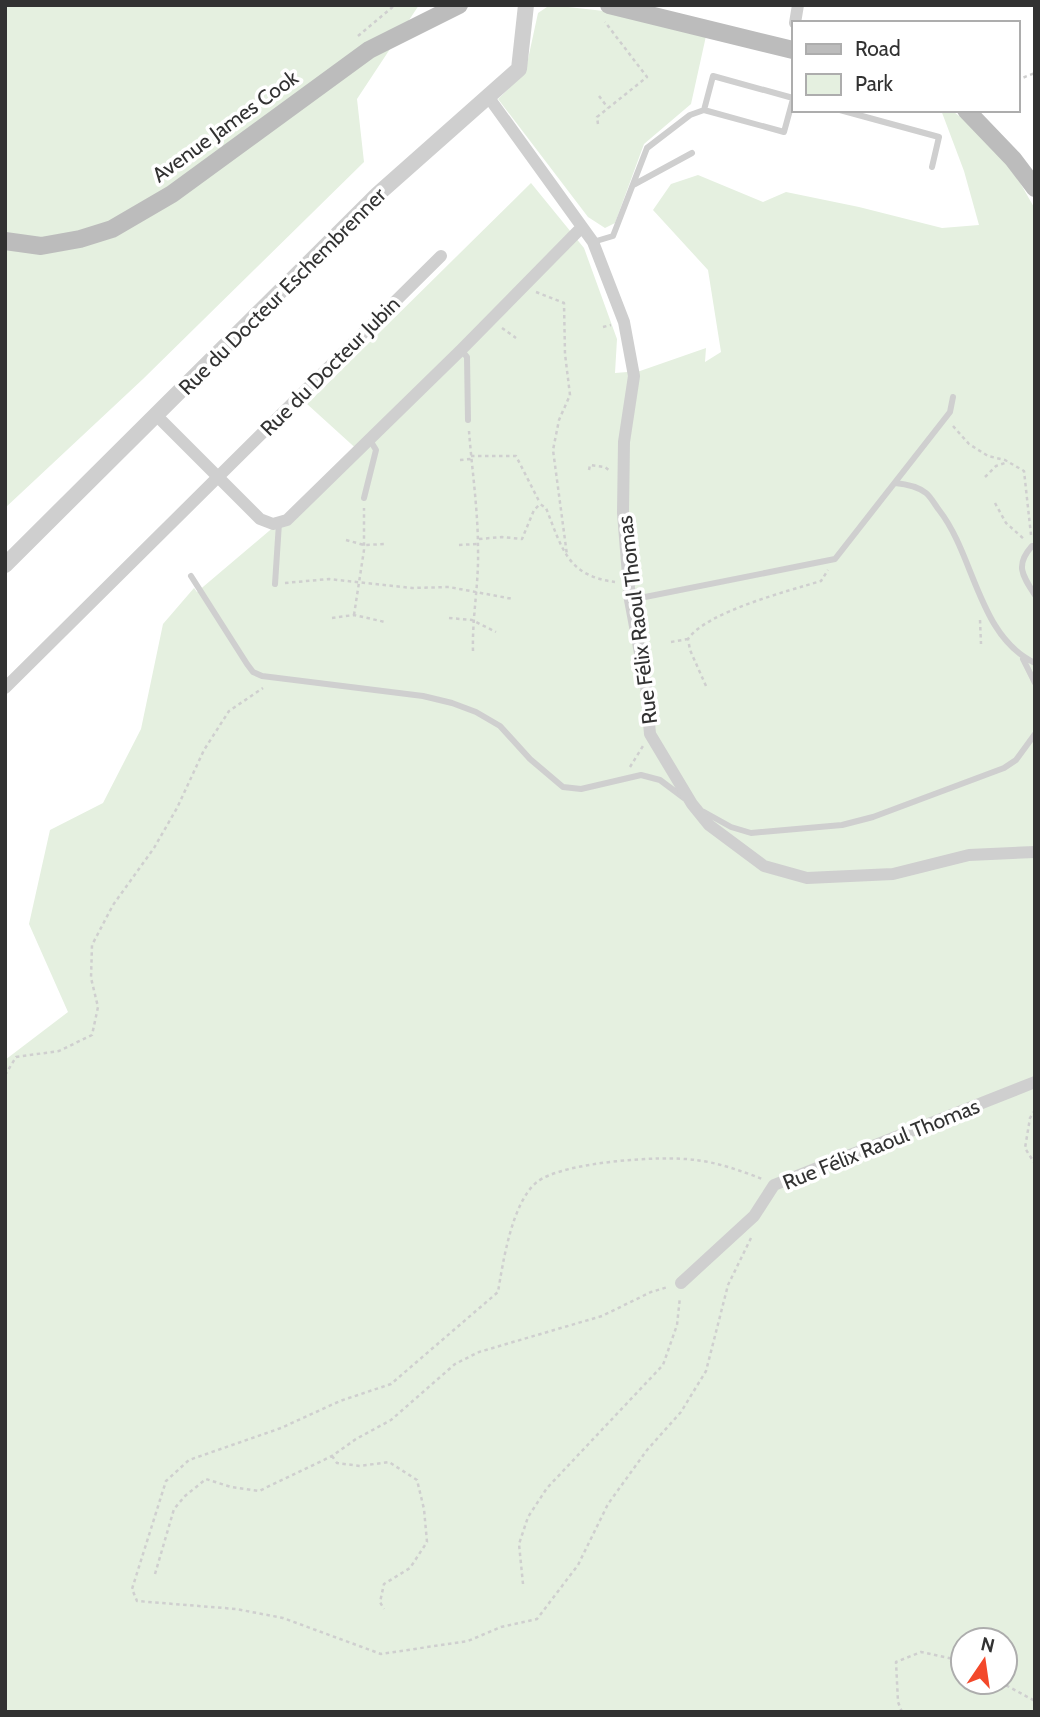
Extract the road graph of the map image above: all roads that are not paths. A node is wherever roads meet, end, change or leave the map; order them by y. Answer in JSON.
{"nodes":[{"id":1,"x":459,"y":5,"type":"edge"},
{"id":2,"x":526,"y":5,"type":"edge"},
{"id":3,"x":606,"y":12,"type":"edge"},
{"id":4,"x":792,"y":46,"type":"edge"},
{"id":5,"x":487,"y":96,"type":"junction"},
{"id":6,"x":792,"y":98,"type":"edge"},
{"id":7,"x":792,"y":102,"type":"edge"},
{"id":8,"x":704,"y":110,"type":"junction"},
{"id":9,"x":847,"y":112,"type":"edge"},
{"id":10,"x":968,"y":112,"type":"edge"},
{"id":11,"x":692,"y":153,"type":"dead end"},
{"id":12,"x":932,"y":167,"type":"dead end"},
{"id":13,"x":635,"y":184,"type":"junction"},
{"id":14,"x":1035,"y":188,"type":"edge"},
{"id":15,"x":582,"y":227,"type":"junction"},
{"id":16,"x":5,"y":241,"type":"edge"},
{"id":17,"x":593,"y":242,"type":"junction"},
{"id":18,"x":441,"y":256,"type":"dead end"},
{"id":19,"x":461,"y":350,"type":"junction"},
{"id":20,"x":953,"y":397,"type":"dead end"},
{"id":21,"x":156,"y":416,"type":"junction"},
{"id":22,"x":468,"y":420,"type":"road end"},
{"id":23,"x":370,"y":438,"type":"junction"},
{"id":24,"x":219,"y":477,"type":"junction"},
{"id":25,"x":895,"y":483,"type":"junction"},
{"id":26,"x":365,"y":498,"type":"road end"},
{"id":27,"x":279,"y":523,"type":"junction"},
{"id":28,"x":1034,"y":546,"type":"edge"},
{"id":29,"x":5,"y":565,"type":"edge"},
{"id":30,"x":191,"y":576,"type":"dead end"},
{"id":31,"x":275,"y":584,"type":"road end"},
{"id":32,"x":1035,"y":595,"type":"edge"},
{"id":33,"x":630,"y":600,"type":"junction"},
{"id":34,"x":1022,"y":657,"type":"junction"},
{"id":35,"x":1035,"y":663,"type":"edge"},
{"id":36,"x":1035,"y":683,"type":"edge"},
{"id":37,"x":5,"y":688,"type":"edge"},
{"id":38,"x":1035,"y":734,"type":"edge"},
{"id":39,"x":692,"y":804,"type":"junction"},
{"id":40,"x":1035,"y":852,"type":"edge"},
{"id":41,"x":1035,"y":1082,"type":"edge"},
{"id":42,"x":681,"y":1283,"type":"road end"}],
"edges":[{"from":1,"to":16,"type":"main road","name":"Avenue James Cook"},
{"from":2,"to":5,"type":"street","name":"Rue du Docteur Eschembrenner"},
{"from":3,"to":4,"type":"main road"},
{"from":5,"to":15,"type":"street","name":"Rue Félix Raoul Thomas"},
{"from":5,"to":21,"type":"street","name":"Rue du Docteur Eschembrenner"},
{"from":6,"to":8,"type":"lane"},
{"from":7,"to":8,"type":"lane"},
{"from":8,"to":13,"type":"lane"},
{"from":9,"to":12,"type":"lane"},
{"from":10,"to":14,"type":"main road"},
{"from":11,"to":13,"type":"lane"},
{"from":13,"to":17,"type":"lane"},
{"from":15,"to":17,"type":"street","name":"Rue Félix Raoul Thomas"},
{"from":15,"to":19,"type":"street"},
{"from":17,"to":33,"type":"street","name":"Rue Félix Raoul Thomas"},
{"from":18,"to":24,"type":"street","name":"Rue du Docteur Jubin"},
{"from":19,"to":22,"type":"lane"},
{"from":19,"to":23,"type":"street"},
{"from":20,"to":25,"type":"lane"},
{"from":21,"to":24,"type":"street"},
{"from":21,"to":29,"type":"street","name":"Rue du Docteur Eschembrenner"},
{"from":23,"to":26,"type":"lane"},
{"from":23,"to":27,"type":"street"},
{"from":24,"to":27,"type":"street"},
{"from":24,"to":37,"type":"street","name":"Rue du Docteur Jubin"},
{"from":25,"to":33,"type":"lane"},
{"from":25,"to":34,"type":"lane"},
{"from":27,"to":31,"type":"lane"},
{"from":28,"to":32,"type":"lane"},
{"from":30,"to":39,"type":"lane"},
{"from":33,"to":39,"type":"street","name":"Rue Félix Raoul Thomas"},
{"from":34,"to":35,"type":"lane"},
{"from":34,"to":36,"type":"lane"},
{"from":38,"to":39,"type":"lane"},
{"from":39,"to":40,"type":"street","name":"Rue Félix Raoul Thomas"},
{"from":41,"to":42,"type":"street","name":"Rue Félix Raoul Thomas"}]}
